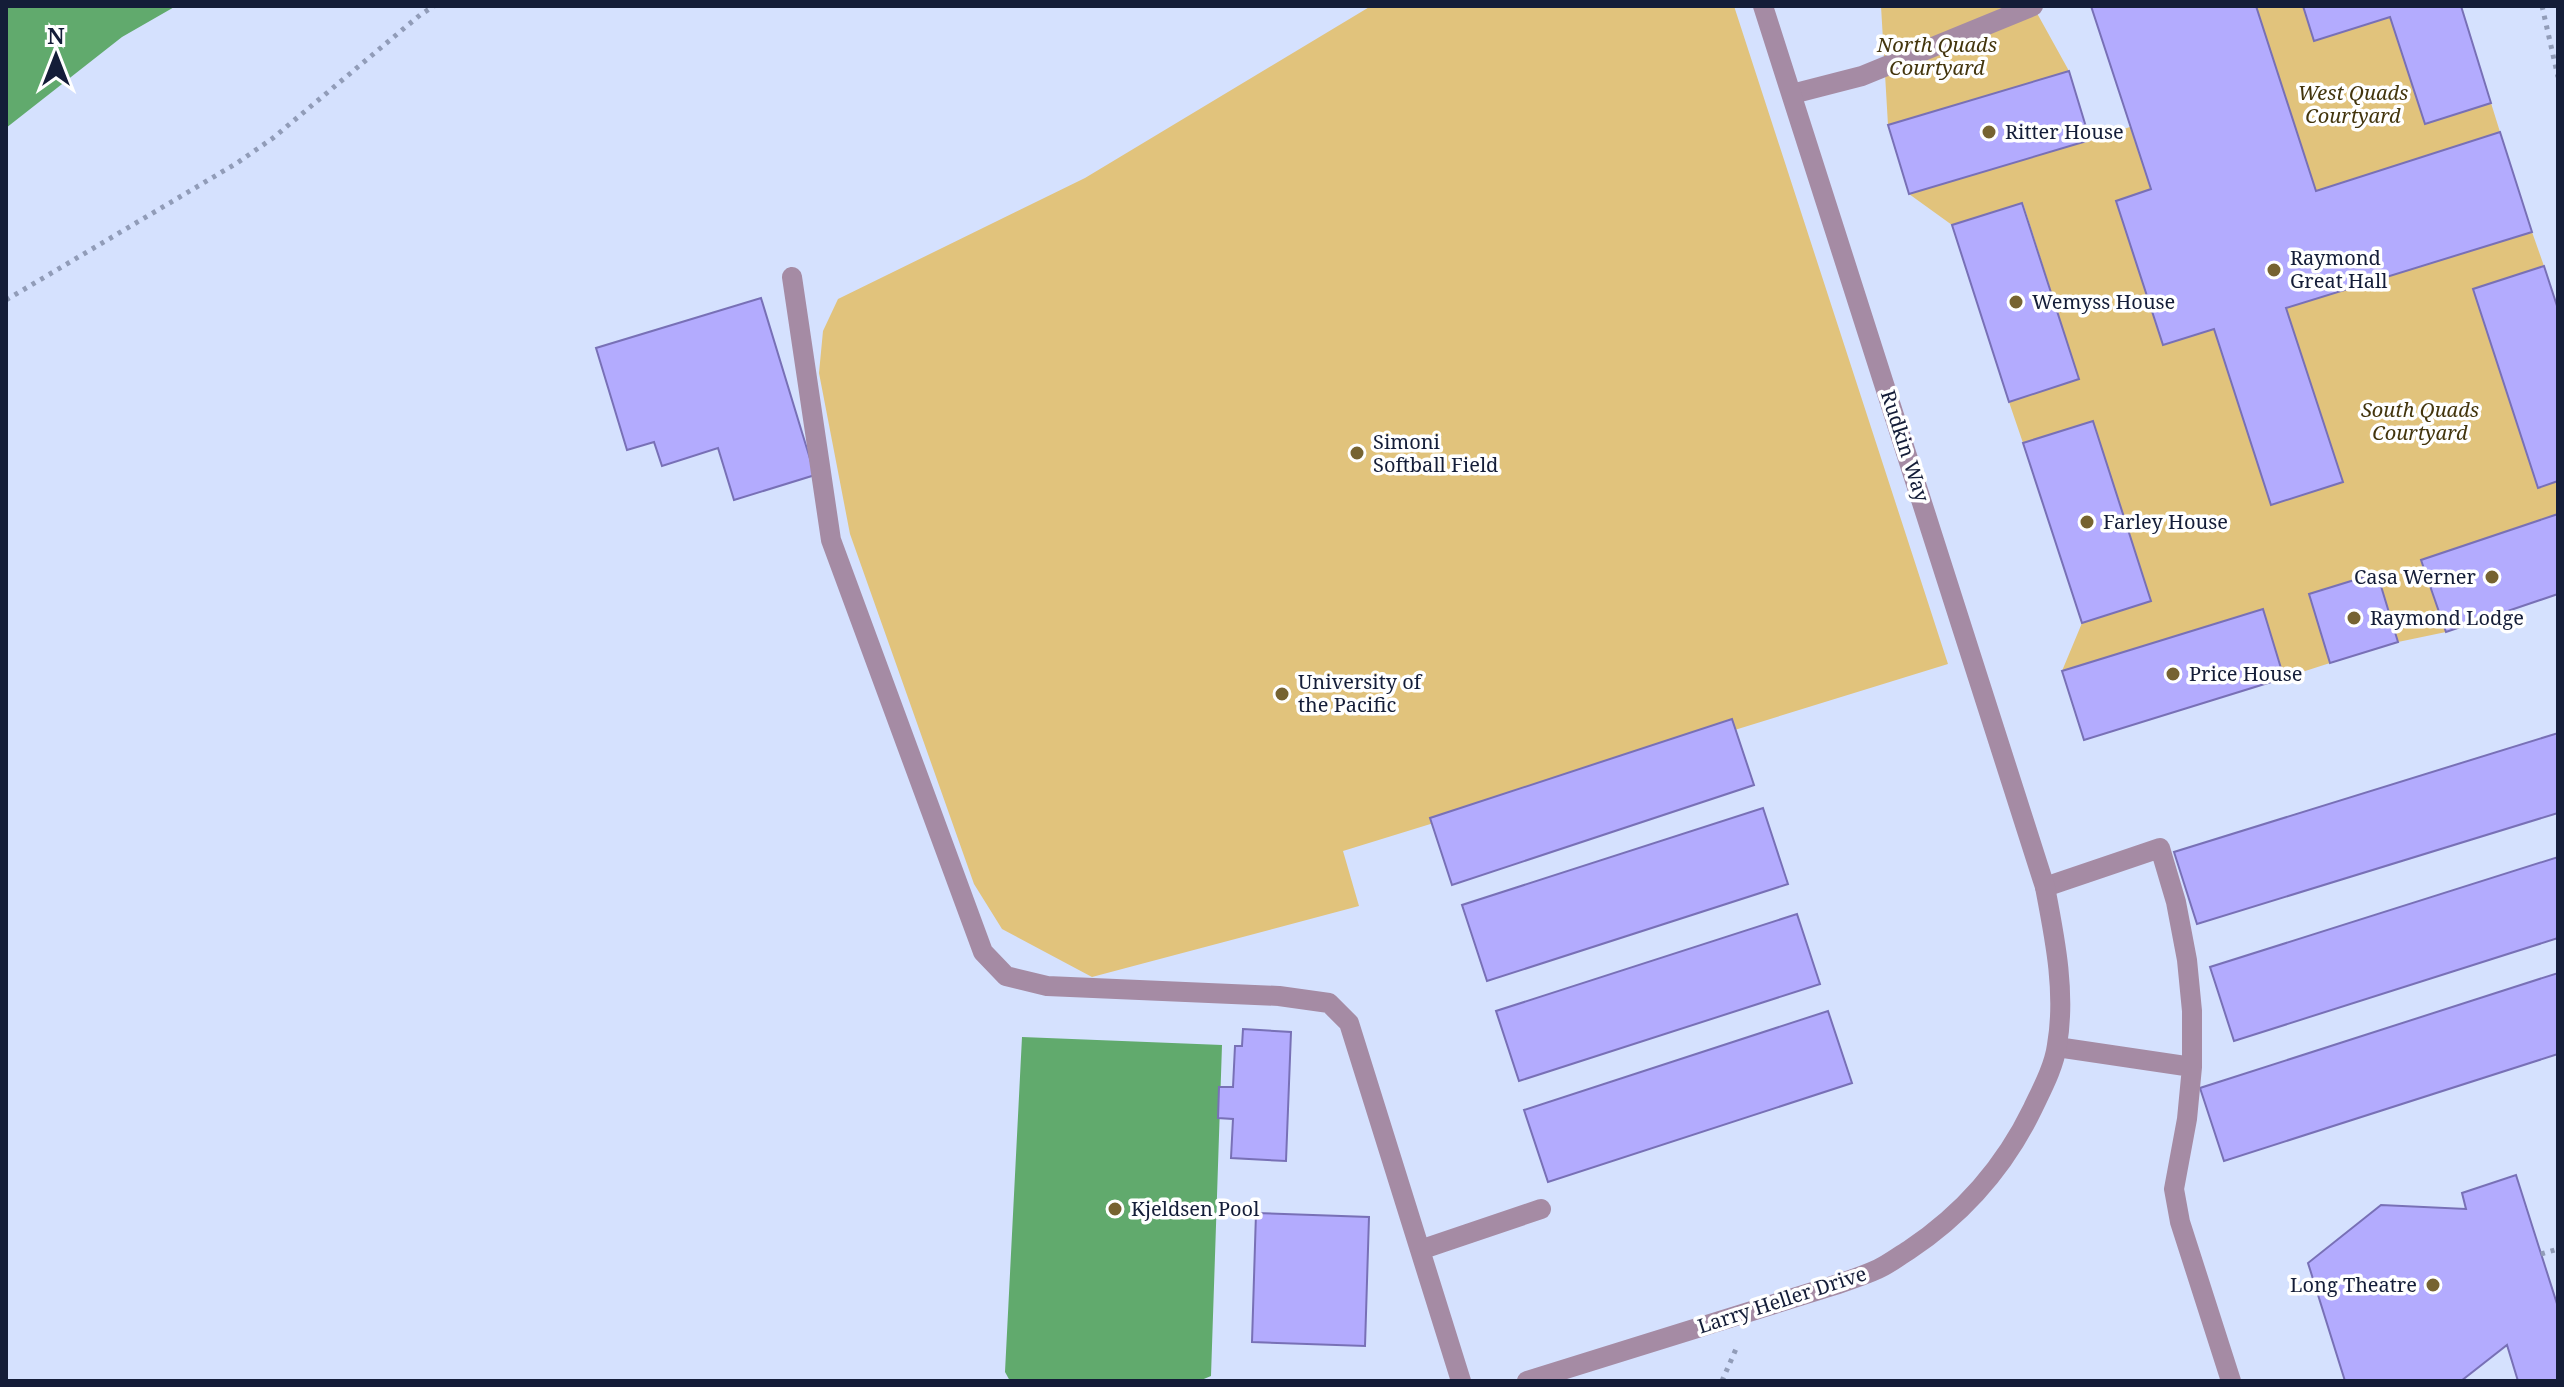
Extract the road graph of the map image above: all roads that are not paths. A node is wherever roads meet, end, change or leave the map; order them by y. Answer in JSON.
{"nodes":[{"id":1,"x":1763,"y":6,"type":"edge"},
{"id":2,"x":2033,"y":6,"type":"edge"},
{"id":3,"x":1792,"y":94,"type":"junction"},
{"id":4,"x":792,"y":277,"type":"dead end"},
{"id":5,"x":2045,"y":887,"type":"junction"},
{"id":6,"x":2057,"y":1047,"type":"junction"},
{"id":7,"x":2192,"y":1067,"type":"junction"},
{"id":8,"x":1541,"y":1209,"type":"dead end"},
{"id":9,"x":1420,"y":1250,"type":"junction"},
{"id":10,"x":1461,"y":1381,"type":"edge"},
{"id":11,"x":1527,"y":1381,"type":"edge"},
{"id":12,"x":2231,"y":1381,"type":"edge"}],
"edges":[{"from":1,"to":3,"type":"street","name":"Rudkin Way"},
{"from":2,"to":3,"type":"street"},
{"from":3,"to":5,"type":"street","name":"Rudkin Way"},
{"from":4,"to":9,"type":"street"},
{"from":5,"to":6,"type":"street","name":"Larry Heller Drive"},
{"from":5,"to":7,"type":"street"},
{"from":6,"to":7,"type":"street"},
{"from":6,"to":11,"type":"street","name":"Larry Heller Drive"},
{"from":7,"to":12,"type":"street"},
{"from":8,"to":9,"type":"street"},
{"from":9,"to":10,"type":"street"}]}
